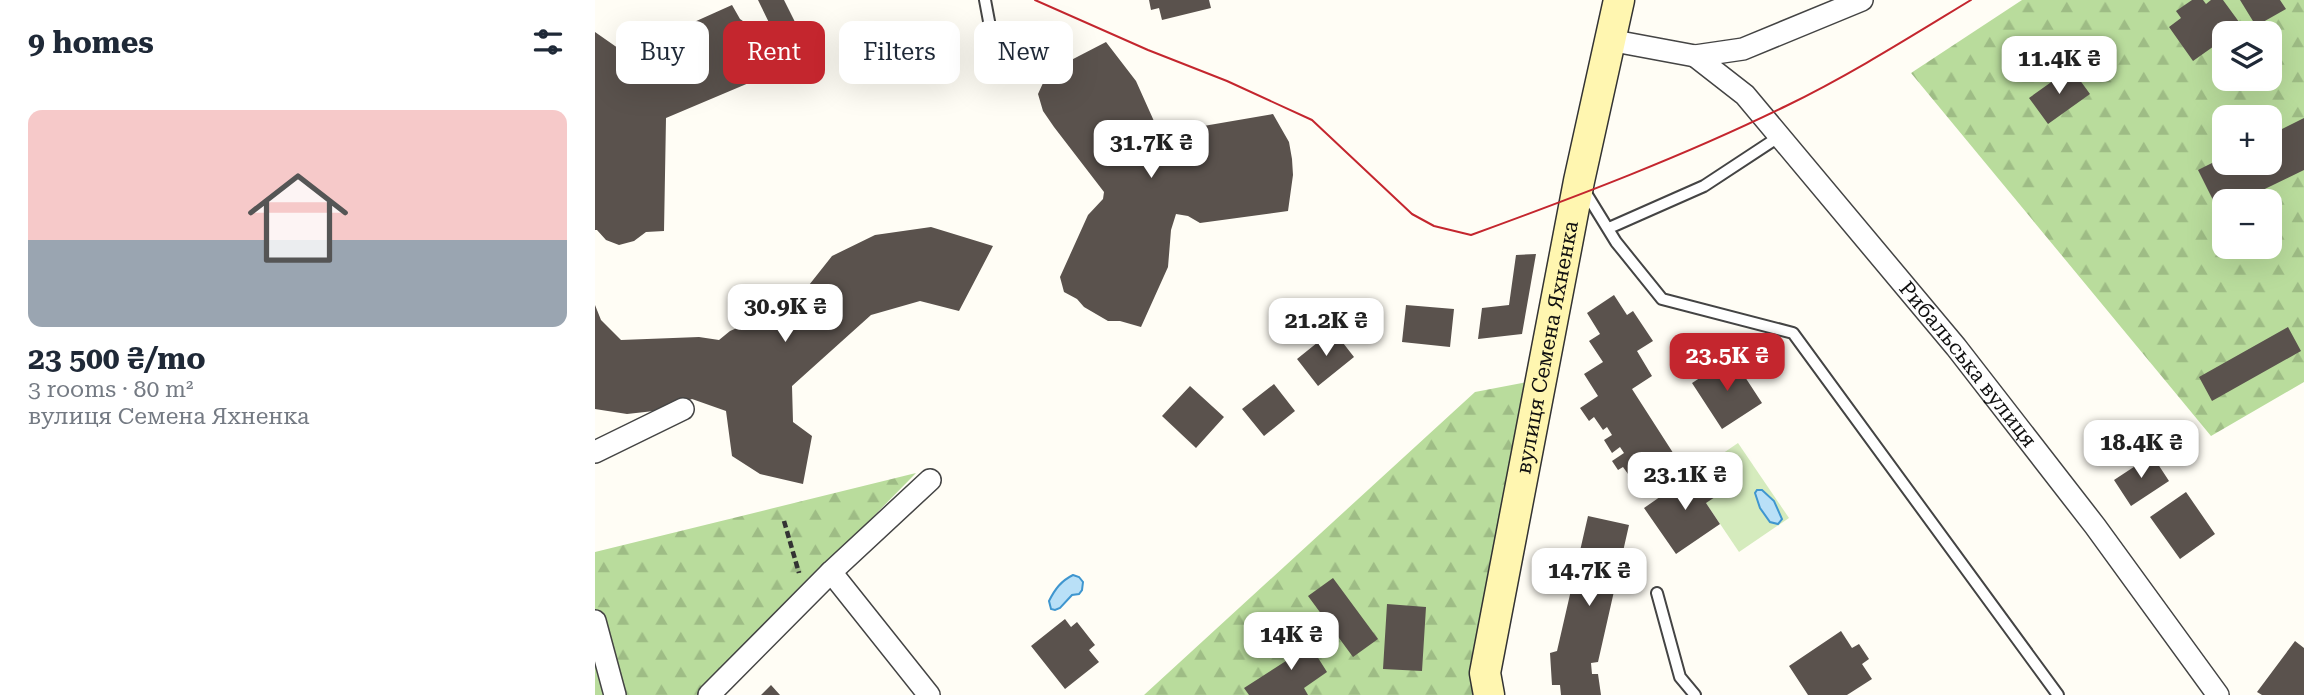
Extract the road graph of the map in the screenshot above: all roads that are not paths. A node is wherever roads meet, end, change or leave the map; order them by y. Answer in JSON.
{"nodes":[{"id":1,"x":985,"y":0,"type":"edge"},
{"id":2,"x":1619,"y":0,"type":"edge"},
{"id":3,"x":1863,"y":0,"type":"edge"},
{"id":4,"x":989,"y":21,"type":"edge"},
{"id":5,"x":1609,"y":40,"type":"junction"},
{"id":6,"x":1695,"y":56,"type":"junction"},
{"id":7,"x":1780,"y":136,"type":"junction"},
{"id":8,"x":1579,"y":181,"type":"junction"},
{"id":9,"x":1609,"y":228,"type":"junction"},
{"id":10,"x":683,"y":409,"type":"dead end"},
{"id":11,"x":595,"y":452,"type":"edge"},
{"id":12,"x":930,"y":480,"type":"dead end"},
{"id":13,"x":831,"y":572,"type":"junction"},
{"id":14,"x":1657,"y":593,"type":"dead end"},
{"id":15,"x":595,"y":621,"type":"edge"},
{"id":16,"x":615,"y":695,"type":"edge"},
{"id":17,"x":709,"y":695,"type":"edge"},
{"id":18,"x":929,"y":695,"type":"edge"},
{"id":19,"x":1489,"y":695,"type":"edge"},
{"id":20,"x":1695,"y":695,"type":"edge"},
{"id":21,"x":2058,"y":695,"type":"edge"},
{"id":22,"x":2218,"y":695,"type":"edge"}],
"edges":[{"from":1,"to":4,"type":"lane"},
{"from":2,"to":5,"type":"street","name":"вулиця Семена Яхненка"},
{"from":3,"to":6,"type":"street"},
{"from":5,"to":6,"type":"street"},
{"from":5,"to":8,"type":"street","name":"вулиця Семена Яхненка"},
{"from":6,"to":7,"type":"street","name":"Рибальська вулиця"},
{"from":7,"to":9,"type":"lane"},
{"from":7,"to":22,"type":"street","name":"Рибальська вулиця"},
{"from":8,"to":9,"type":"lane"},
{"from":8,"to":19,"type":"street","name":"вулиця Семена Яхненка"},
{"from":9,"to":21,"type":"lane"},
{"from":10,"to":11,"type":"street"},
{"from":12,"to":13,"type":"street"},
{"from":13,"to":17,"type":"street"},
{"from":13,"to":18,"type":"street"},
{"from":14,"to":20,"type":"lane"},
{"from":15,"to":16,"type":"street"}]}
